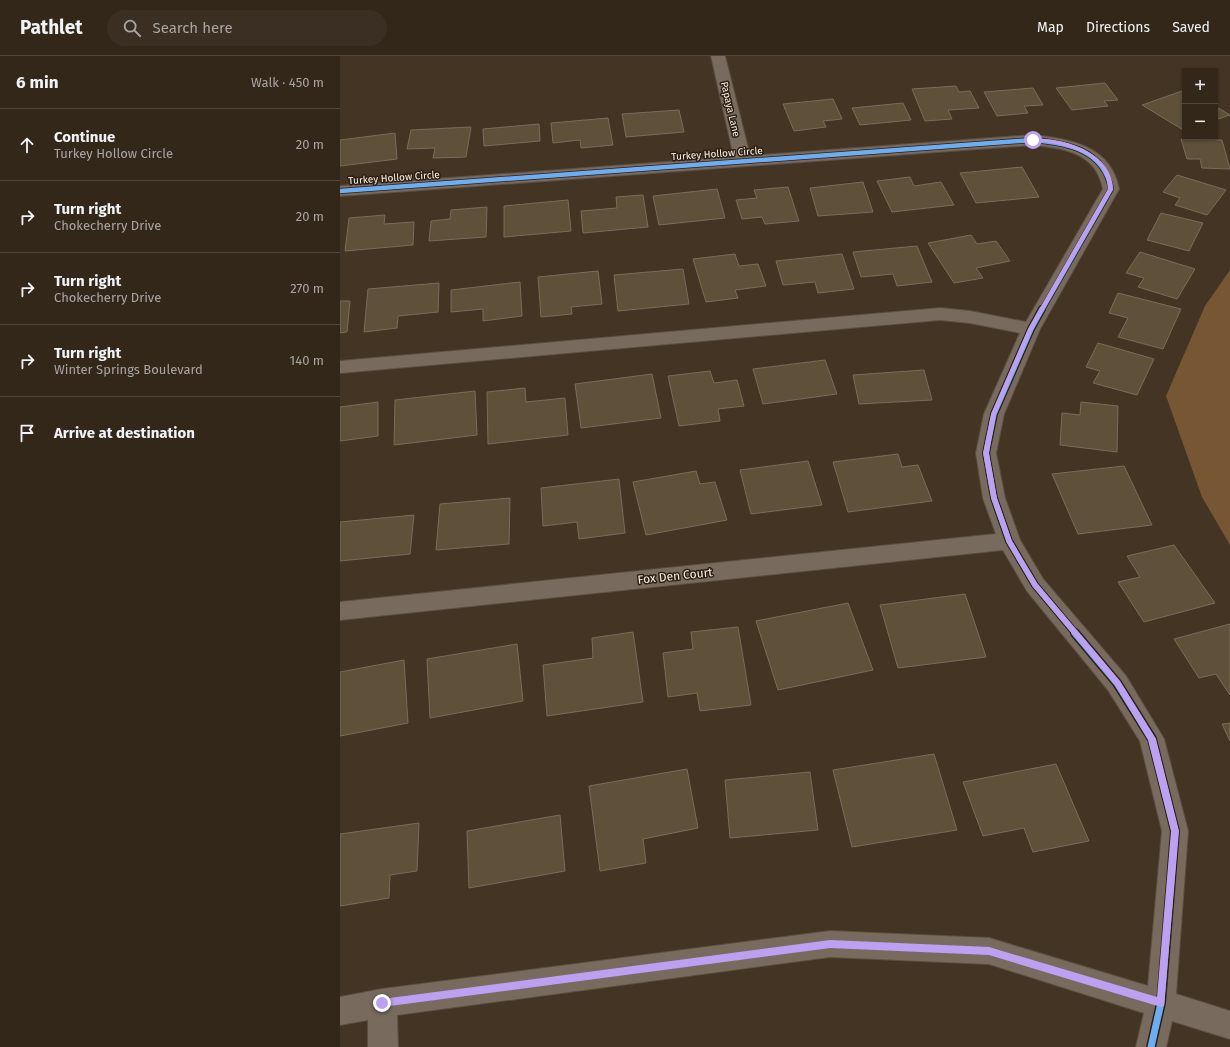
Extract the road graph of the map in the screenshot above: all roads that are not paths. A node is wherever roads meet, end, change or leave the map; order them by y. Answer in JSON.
{"nodes":[{"id":1,"x":718,"y":56,"type":"edge"},
{"id":2,"x":743,"y":161,"type":"junction"},
{"id":3,"x":340,"y":191,"type":"edge"},
{"id":4,"x":1031,"y":329,"type":"junction"},
{"id":5,"x":340,"y":366,"type":"edge"},
{"id":6,"x":1009,"y":541,"type":"junction"},
{"id":7,"x":340,"y":611,"type":"edge"},
{"id":8,"x":382,"y":1003,"type":"junction"},
{"id":9,"x":1161,"y":1003,"type":"junction"},
{"id":10,"x":340,"y":1011,"type":"edge"},
{"id":11,"x":1230,"y":1025,"type":"edge"},
{"id":12,"x":383,"y":1047,"type":"edge"},
{"id":13,"x":1150,"y":1047,"type":"edge"}],
"edges":[{"from":1,"to":2,"type":"street","name":"Papaya Lane"},
{"from":2,"to":3,"type":"street","name":"Turkey Hollow Circle"},
{"from":2,"to":4,"type":"street","name":"Turkey Hollow Circle"},
{"from":4,"to":5,"type":"street"},
{"from":4,"to":6,"type":"street","name":"Turkey Hollow Circle"},
{"from":6,"to":7,"type":"street","name":"Fox Den Court"},
{"from":6,"to":9,"type":"street","name":"Turkey Hollow Circle"},
{"from":8,"to":9,"type":"street"},
{"from":8,"to":10,"type":"street"},
{"from":8,"to":12,"type":"street"},
{"from":9,"to":11,"type":"street"},
{"from":9,"to":13,"type":"street","name":"Turkey Hollow Circle"}]}
